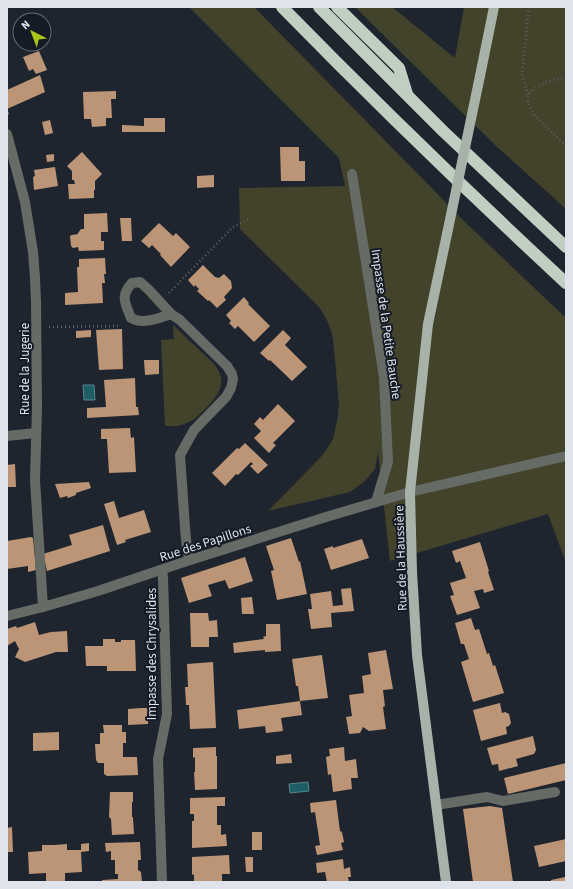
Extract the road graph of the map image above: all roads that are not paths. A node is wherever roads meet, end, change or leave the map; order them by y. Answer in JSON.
{"nodes":[{"id":1,"x":282,"y":7,"type":"edge"},
{"id":2,"x":319,"y":7,"type":"edge"},
{"id":3,"x":338,"y":7,"type":"edge"},
{"id":4,"x":494,"y":7,"type":"edge"},
{"id":5,"x":407,"y":95,"type":"junction"},
{"id":6,"x":7,"y":134,"type":"edge"},
{"id":7,"x":352,"y":174,"type":"dead end"},
{"id":8,"x":566,"y":247,"type":"edge"},
{"id":9,"x":566,"y":283,"type":"edge"},
{"id":10,"x":171,"y":314,"type":"junction"},
{"id":11,"x":36,"y":433,"type":"junction"},
{"id":12,"x":7,"y":436,"type":"edge"},
{"id":13,"x":566,"y":456,"type":"edge"},
{"id":14,"x":410,"y":492,"type":"junction"},
{"id":15,"x":376,"y":502,"type":"junction"},
{"id":16,"x":190,"y":560,"type":"junction"},
{"id":17,"x":162,"y":570,"type":"junction"},
{"id":18,"x":43,"y":607,"type":"junction"},
{"id":19,"x":7,"y":616,"type":"edge"},
{"id":20,"x":555,"y":792,"type":"dead end"},
{"id":21,"x":436,"y":805,"type":"junction"},
{"id":22,"x":162,"y":882,"type":"edge"},
{"id":23,"x":446,"y":882,"type":"edge"}],
"edges":[{"from":1,"to":9,"type":"highway"},
{"from":2,"to":5,"type":"highway"},
{"from":3,"to":5,"type":"highway"},
{"from":4,"to":14,"type":"main road","name":"Rue de la Haussière","bridge":true},
{"from":5,"to":8,"type":"highway"},
{"from":6,"to":11,"type":"street","name":"Rue de la Jugerie"},
{"from":7,"to":15,"type":"street","name":"Impasse de la Petite Bauche"},
{"from":10,"to":10,"type":"street"},
{"from":10,"to":16,"type":"street"},
{"from":11,"to":12,"type":"street"},
{"from":11,"to":18,"type":"street","name":"Rue de la Jugerie"},
{"from":13,"to":14,"type":"street","name":"Rue des Papillons"},
{"from":14,"to":15,"type":"street","name":"Rue des Papillons"},
{"from":14,"to":21,"type":"main road","name":"Rue de la Haussière"},
{"from":15,"to":16,"type":"street","name":"Rue des Papillons"},
{"from":16,"to":17,"type":"street","name":"Rue des Papillons"},
{"from":17,"to":18,"type":"street","name":"Rue des Papillons"},
{"from":17,"to":22,"type":"street","name":"Impasse des Chrysalides"},
{"from":18,"to":19,"type":"street","name":"Rue des Papillons"},
{"from":20,"to":21,"type":"street"},
{"from":21,"to":23,"type":"main road","name":"Rue de la Haussière"}]}
